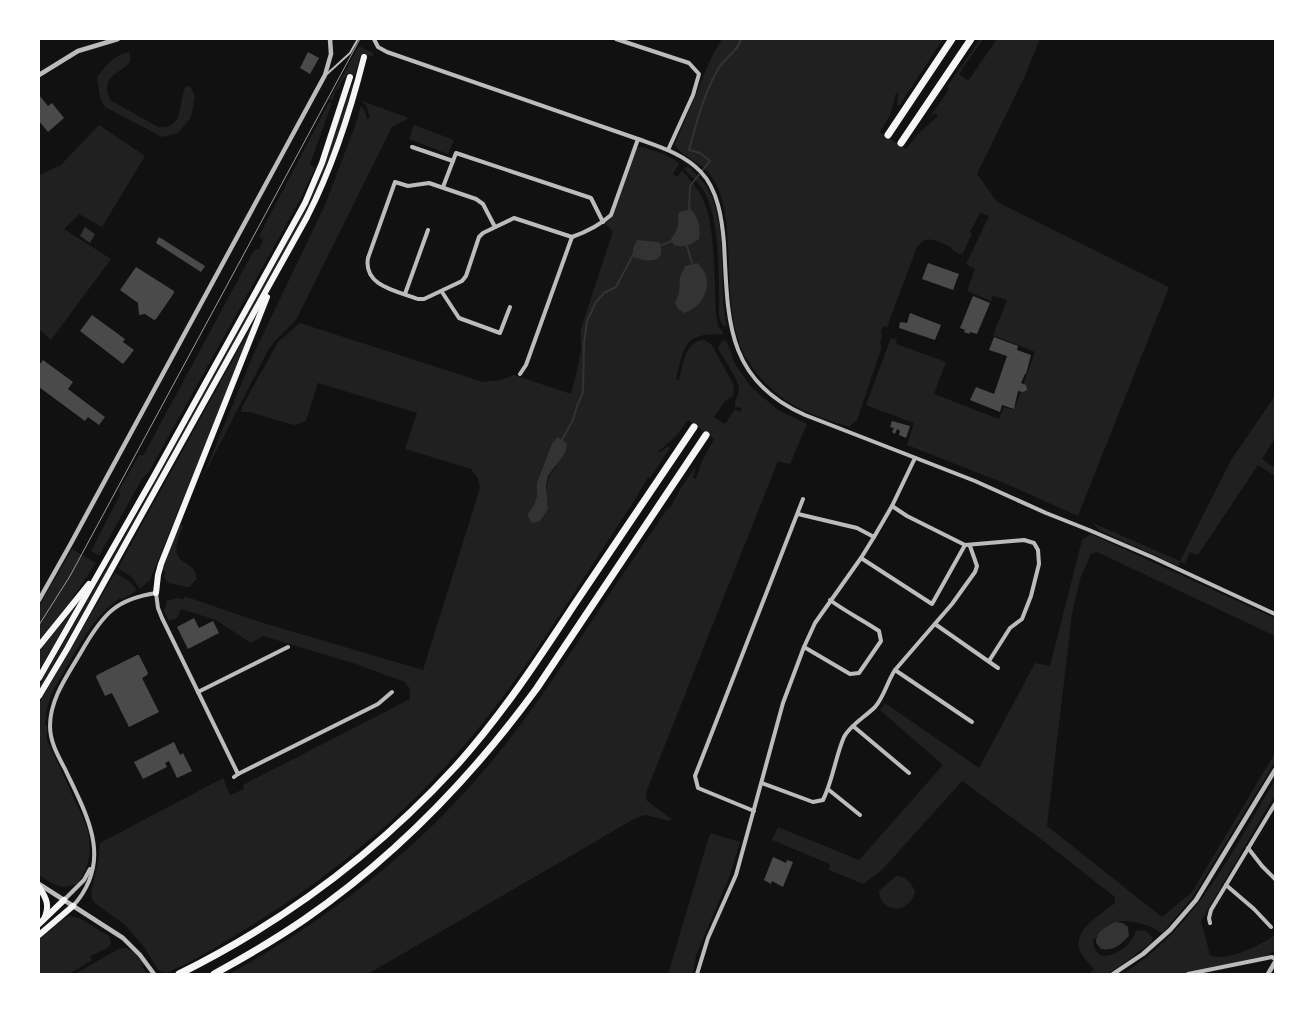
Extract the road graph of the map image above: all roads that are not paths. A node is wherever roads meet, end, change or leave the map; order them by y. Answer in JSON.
{"nodes":[{"id":1,"x":118,"y":39,"type":"edge"},
{"id":2,"x":330,"y":39,"type":"edge"},
{"id":3,"x":358,"y":39,"type":"edge"},
{"id":4,"x":374,"y":39,"type":"edge"},
{"id":5,"x":616,"y":39,"type":"edge"},
{"id":6,"x":952,"y":39,"type":"edge"},
{"id":7,"x":971,"y":39,"type":"edge"},
{"id":8,"x":112,"y":40,"type":"edge"},
{"id":9,"x":364,"y":57,"type":"dead end"},
{"id":10,"x":39,"y":75,"type":"edge"},
{"id":11,"x":325,"y":75,"type":"junction"},
{"id":12,"x":350,"y":78,"type":"dead end"},
{"id":13,"x":888,"y":135,"type":"dead end"},
{"id":14,"x":638,"y":139,"type":"junction"},
{"id":15,"x":901,"y":143,"type":"dead end"},
{"id":16,"x":412,"y":147,"type":"dead end"},
{"id":17,"x":668,"y":150,"type":"junction"},
{"id":18,"x":453,"y":161,"type":"junction"},
{"id":19,"x":443,"y":187,"type":"junction"},
{"id":20,"x":603,"y":222,"type":"junction"},
{"id":21,"x":495,"y":227,"type":"junction"},
{"id":22,"x":428,"y":230,"type":"dead end"},
{"id":23,"x":572,"y":237,"type":"junction"},
{"id":24,"x":274,"y":280,"type":"junction"},
{"id":25,"x":442,"y":292,"type":"junction"},
{"id":26,"x":405,"y":294,"type":"junction"},
{"id":27,"x":510,"y":307,"type":"dead end"},
{"id":28,"x":520,"y":374,"type":"dead end"},
{"id":29,"x":694,"y":427,"type":"dead end"},
{"id":30,"x":706,"y":435,"type":"dead end"},
{"id":31,"x":914,"y":458,"type":"junction"},
{"id":32,"x":803,"y":499,"type":"dead end"},
{"id":33,"x":892,"y":506,"type":"junction"},
{"id":34,"x":798,"y":514,"type":"junction"},
{"id":35,"x":874,"y":537,"type":"junction"},
{"id":36,"x":965,"y":545,"type":"junction"},
{"id":37,"x":970,"y":546,"type":"junction"},
{"id":38,"x":862,"y":558,"type":"junction"},
{"id":39,"x":102,"y":567,"type":"junction"},
{"id":40,"x":156,"y":593,"type":"junction"},
{"id":41,"x":39,"y":600,"type":"edge"},
{"id":42,"x":830,"y":600,"type":"junction"},
{"id":43,"x":1275,"y":614,"type":"edge"},
{"id":44,"x":935,"y":624,"type":"junction"},
{"id":45,"x":39,"y":646,"type":"edge"},
{"id":46,"x":804,"y":646,"type":"junction"},
{"id":47,"x":288,"y":647,"type":"dead end"},
{"id":48,"x":989,"y":661,"type":"junction"},
{"id":49,"x":998,"y":668,"type":"dead end"},
{"id":50,"x":895,"y":670,"type":"junction"},
{"id":51,"x":39,"y":678,"type":"edge"},
{"id":52,"x":198,"y":692,"type":"junction"},
{"id":53,"x":392,"y":692,"type":"dead end"},
{"id":54,"x":39,"y":696,"type":"edge"},
{"id":55,"x":972,"y":722,"type":"dead end"},
{"id":56,"x":853,"y":726,"type":"junction"},
{"id":57,"x":1275,"y":770,"type":"edge"},
{"id":58,"x":909,"y":773,"type":"dead end"},
{"id":59,"x":762,"y":783,"type":"junction"},
{"id":60,"x":829,"y":790,"type":"junction"},
{"id":61,"x":1275,"y":804,"type":"edge"},
{"id":62,"x":754,"y":811,"type":"junction"},
{"id":63,"x":860,"y":815,"type":"dead end"},
{"id":64,"x":1248,"y":848,"type":"junction"},
{"id":65,"x":92,"y":865,"type":"junction"},
{"id":66,"x":1275,"y":879,"type":"edge"},
{"id":67,"x":39,"y":886,"type":"edge"},
{"id":68,"x":1226,"y":886,"type":"junction"},
{"id":69,"x":64,"y":900,"type":"junction"},
{"id":70,"x":73,"y":906,"type":"junction"},
{"id":71,"x":41,"y":922,"type":"edge"},
{"id":72,"x":1210,"y":923,"type":"dead end"},
{"id":73,"x":1271,"y":927,"type":"dead end"},
{"id":74,"x":39,"y":935,"type":"edge"},
{"id":75,"x":1275,"y":961,"type":"edge"},
{"id":76,"x":154,"y":974,"type":"edge"},
{"id":77,"x":179,"y":974,"type":"edge"},
{"id":78,"x":214,"y":974,"type":"edge"},
{"id":79,"x":697,"y":974,"type":"edge"},
{"id":80,"x":1113,"y":974,"type":"edge"},
{"id":81,"x":1188,"y":974,"type":"edge"},
{"id":82,"x":1268,"y":974,"type":"edge"}],
"edges":[{"from":1,"to":8,"type":"street"},
{"from":2,"to":11,"type":"street"},
{"from":3,"to":11,"type":"lane"},
{"from":4,"to":14,"type":"street"},
{"from":5,"to":17,"type":"street"},
{"from":6,"to":13,"type":"highway"},
{"from":7,"to":15,"type":"highway"},
{"from":8,"to":10,"type":"street"},
{"from":9,"to":24,"type":"highway"},
{"from":11,"to":41,"type":"street"},
{"from":12,"to":39,"type":"highway"},
{"from":14,"to":17,"type":"street"},
{"from":14,"to":20,"type":"street"},
{"from":16,"to":18,"type":"street"},
{"from":17,"to":31,"type":"street"},
{"from":18,"to":19,"type":"street"},
{"from":18,"to":20,"type":"street"},
{"from":19,"to":21,"type":"street"},
{"from":19,"to":26,"type":"street"},
{"from":20,"to":23,"type":"street"},
{"from":21,"to":23,"type":"street"},
{"from":21,"to":25,"type":"street"},
{"from":22,"to":26,"type":"street"},
{"from":23,"to":28,"type":"street"},
{"from":24,"to":40,"type":"highway"},
{"from":24,"to":54,"type":"highway"},
{"from":25,"to":26,"type":"street"},
{"from":25,"to":27,"type":"street"},
{"from":29,"to":77,"type":"highway"},
{"from":30,"to":78,"type":"highway"},
{"from":31,"to":33,"type":"street"},
{"from":31,"to":43,"type":"street"},
{"from":32,"to":34,"type":"street"},
{"from":33,"to":35,"type":"street"},
{"from":33,"to":36,"type":"street"},
{"from":34,"to":35,"type":"street"},
{"from":34,"to":62,"type":"street"},
{"from":35,"to":38,"type":"street"},
{"from":36,"to":37,"type":"street"},
{"from":36,"to":38,"type":"street"},
{"from":37,"to":44,"type":"street"},
{"from":37,"to":48,"type":"street"},
{"from":38,"to":42,"type":"street"},
{"from":39,"to":45,"type":"highway"},
{"from":39,"to":51,"type":"highway"},
{"from":40,"to":52,"type":"street"},
{"from":40,"to":65,"type":"street"},
{"from":42,"to":46,"type":"street"},
{"from":42,"to":46,"type":"street"},
{"from":44,"to":48,"type":"street"},
{"from":44,"to":50,"type":"street"},
{"from":46,"to":59,"type":"street"},
{"from":47,"to":52,"type":"street"},
{"from":48,"to":49,"type":"street"},
{"from":50,"to":55,"type":"street"},
{"from":50,"to":56,"type":"street"},
{"from":52,"to":53,"type":"street"},
{"from":56,"to":58,"type":"street"},
{"from":56,"to":60,"type":"street"},
{"from":57,"to":80,"type":"street"},
{"from":59,"to":60,"type":"street"},
{"from":59,"to":62,"type":"street"},
{"from":60,"to":63,"type":"street"},
{"from":61,"to":64,"type":"street"},
{"from":62,"to":79,"type":"street"},
{"from":64,"to":66,"type":"street"},
{"from":64,"to":68,"type":"street"},
{"from":65,"to":69,"type":"street"},
{"from":65,"to":70,"type":"street"},
{"from":67,"to":69,"type":"street"},
{"from":67,"to":71,"type":"highway"},
{"from":68,"to":72,"type":"street"},
{"from":68,"to":73,"type":"street"},
{"from":69,"to":70,"type":"street"},
{"from":69,"to":71,"type":"highway"},
{"from":70,"to":74,"type":"highway"},
{"from":70,"to":76,"type":"street"},
{"from":75,"to":81,"type":"street"},
{"from":75,"to":82,"type":"street"}]}
